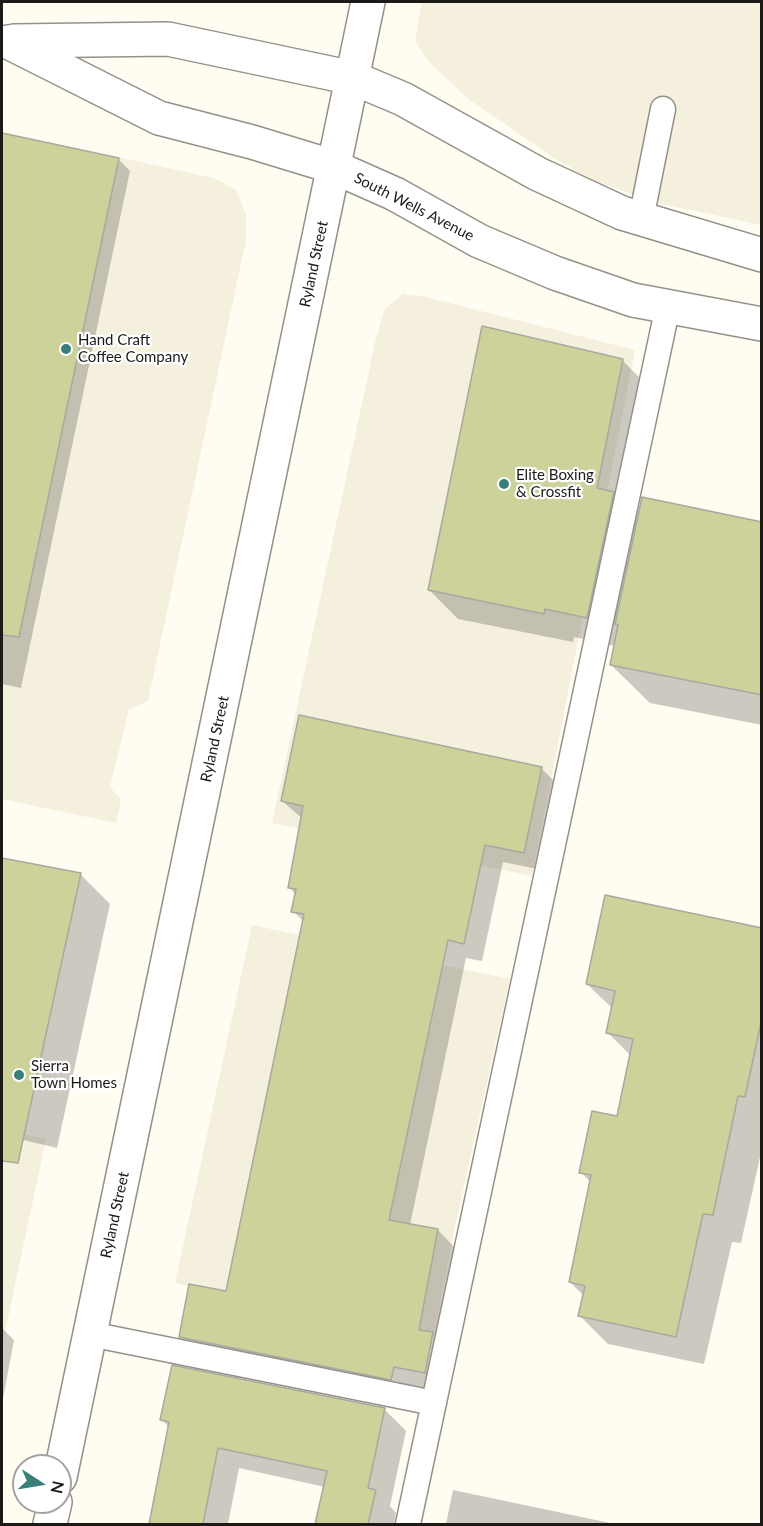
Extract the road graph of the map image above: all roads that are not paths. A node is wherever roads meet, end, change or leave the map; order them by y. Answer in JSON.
{"nodes":[{"id":1,"x":368,"y":2,"type":"edge"},
{"id":2,"x":5,"y":41,"type":"edge"},
{"id":3,"x":353,"y":78,"type":"junction"},
{"id":4,"x":663,"y":109,"type":"dead end"},
{"id":5,"x":334,"y":167,"type":"junction"},
{"id":6,"x":641,"y":219,"type":"junction"},
{"id":7,"x":762,"y":255,"type":"edge"},
{"id":8,"x":668,"y":306,"type":"junction"},
{"id":9,"x":762,"y":324,"type":"edge"},
{"id":10,"x":90,"y":1334,"type":"junction"},
{"id":11,"x":434,"y":1403,"type":"junction"},
{"id":12,"x":65,"y":1454,"type":"edge"},
{"id":13,"x":408,"y":1524,"type":"edge"}],
"edges":[{"from":1,"to":3,"type":"main road","name":"Ryland Street"},
{"from":2,"to":3,"type":"main road","name":"South Wells Avenue"},
{"from":2,"to":5,"type":"main road","name":"South Wells Avenue"},
{"from":3,"to":5,"type":"main road","name":"Ryland Street"},
{"from":3,"to":6,"type":"main road","name":"South Wells Avenue"},
{"from":4,"to":6,"type":"lane"},
{"from":5,"to":8,"type":"main road","name":"South Wells Avenue"},
{"from":5,"to":10,"type":"main road","name":"Ryland Street"},
{"from":6,"to":7,"type":"main road","name":"South Wells Avenue"},
{"from":8,"to":9,"type":"main road","name":"South Wells Avenue"},
{"from":8,"to":11,"type":"lane"},
{"from":10,"to":11,"type":"lane"},
{"from":10,"to":12,"type":"main road","name":"Ryland Street"},
{"from":11,"to":13,"type":"lane"}]}
